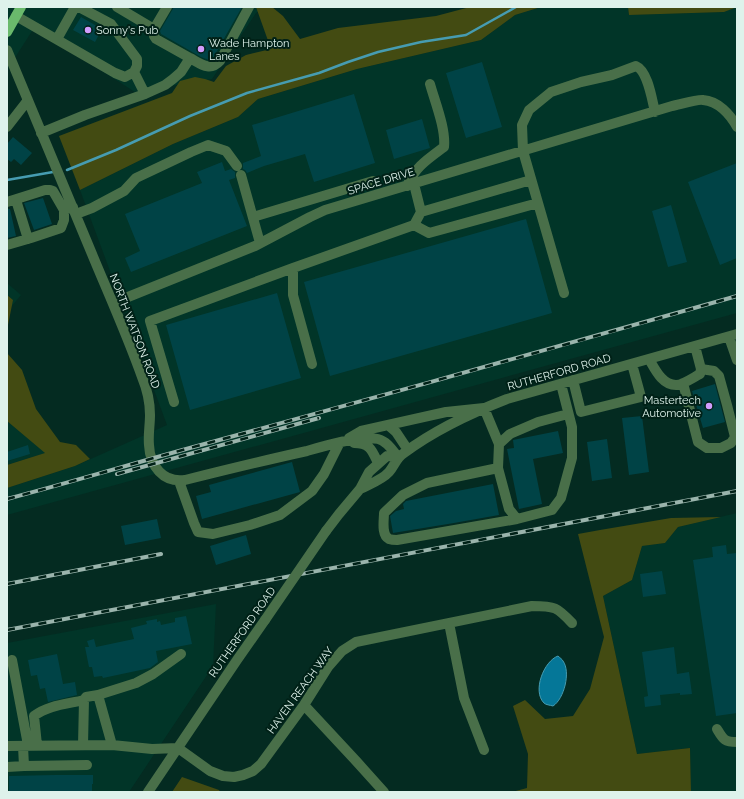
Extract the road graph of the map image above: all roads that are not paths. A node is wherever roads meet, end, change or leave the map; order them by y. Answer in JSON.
{"nodes":[{"id":1,"x":75,"y":7,"type":"edge"},
{"id":2,"x":79,"y":7,"type":"edge"},
{"id":3,"x":117,"y":7,"type":"edge"},
{"id":4,"x":166,"y":7,"type":"edge"},
{"id":5,"x":250,"y":7,"type":"edge"},
{"id":6,"x":19,"y":11,"type":"edge"},
{"id":7,"x":154,"y":29,"type":"junction"},
{"id":8,"x":7,"y":32,"type":"edge"},
{"id":9,"x":57,"y":39,"type":"junction"},
{"id":10,"x":7,"y":50,"type":"edge"},
{"id":11,"x":190,"y":58,"type":"junction"},
{"id":12,"x":134,"y":72,"type":"junction"},
{"id":13,"x":430,"y":84,"type":"dead end"},
{"id":14,"x":145,"y":94,"type":"junction"},
{"id":15,"x":28,"y":100,"type":"junction"},
{"id":16,"x":655,"y":112,"type":"junction"},
{"id":17,"x":7,"y":126,"type":"edge"},
{"id":18,"x":737,"y":127,"type":"edge"},
{"id":19,"x":41,"y":133,"type":"junction"},
{"id":20,"x":523,"y":151,"type":"junction"},
{"id":21,"x":531,"y":180,"type":"junction"},
{"id":22,"x":373,"y":181,"type":"dead end"},
{"id":23,"x":410,"y":185,"type":"junction"},
{"id":24,"x":11,"y":201,"type":"edge"},
{"id":25,"x":538,"y":203,"type":"junction"},
{"id":26,"x":71,"y":210,"type":"junction"},
{"id":27,"x":421,"y":212,"type":"junction"},
{"id":28,"x":254,"y":217,"type":"junction"},
{"id":29,"x":414,"y":225,"type":"junction"},
{"id":30,"x":28,"y":239,"type":"junction"},
{"id":31,"x":260,"y":243,"type":"junction"},
{"id":32,"x":7,"y":245,"type":"edge"},
{"id":33,"x":293,"y":268,"type":"junction"},
{"id":34,"x":564,"y":293,"type":"dead end"},
{"id":35,"x":113,"y":304,"type":"junction"},
{"id":36,"x":733,"y":335,"type":"edge"},
{"id":37,"x":695,"y":346,"type":"junction"},
{"id":38,"x":649,"y":359,"type":"junction"},
{"id":39,"x":737,"y":360,"type":"edge"},
{"id":40,"x":312,"y":364,"type":"dead end"},
{"id":41,"x":632,"y":364,"type":"junction"},
{"id":42,"x":701,"y":369,"type":"junction"},
{"id":43,"x":573,"y":380,"type":"junction"},
{"id":44,"x":683,"y":383,"type":"junction"},
{"id":45,"x":561,"y":384,"type":"junction"},
{"id":46,"x":174,"y":402,"type":"dead end"},
{"id":47,"x":484,"y":408,"type":"junction"},
{"id":48,"x":568,"y":414,"type":"junction"},
{"id":49,"x":388,"y":425,"type":"junction"},
{"id":50,"x":340,"y":442,"type":"junction"},
{"id":51,"x":499,"y":444,"type":"junction"},
{"id":52,"x":408,"y":450,"type":"junction"},
{"id":53,"x":398,"y":457,"type":"junction"},
{"id":54,"x":378,"y":463,"type":"junction"},
{"id":55,"x":498,"y":468,"type":"junction"},
{"id":56,"x":179,"y":481,"type":"junction"},
{"id":57,"x":360,"y":489,"type":"junction"},
{"id":58,"x":517,"y":519,"type":"junction"},
{"id":59,"x":450,"y":623,"type":"junction"},
{"id":60,"x":572,"y":623,"type":"dead end"},
{"id":61,"x":181,"y":654,"type":"dead end"},
{"id":62,"x":12,"y":660,"type":"dead end"},
{"id":63,"x":98,"y":695,"type":"junction"},
{"id":64,"x":84,"y":700,"type":"junction"},
{"id":65,"x":304,"y":705,"type":"junction"},
{"id":66,"x":717,"y":729,"type":"dead end"},
{"id":67,"x":737,"y":742,"type":"edge"},
{"id":68,"x":7,"y":746,"type":"edge"},
{"id":69,"x":29,"y":746,"type":"junction"},
{"id":70,"x":83,"y":746,"type":"junction"},
{"id":71,"x":112,"y":746,"type":"junction"},
{"id":72,"x":178,"y":748,"type":"junction"},
{"id":73,"x":484,"y":750,"type":"dead end"},
{"id":74,"x":87,"y":765,"type":"dead end"},
{"id":75,"x":24,"y":766,"type":"junction"},
{"id":76,"x":7,"y":767,"type":"edge"},
{"id":77,"x":148,"y":792,"type":"edge"},
{"id":78,"x":384,"y":792,"type":"edge"}],
"edges":[{"from":1,"to":9,"type":"street"},
{"from":2,"to":12,"type":"street"},
{"from":3,"to":7,"type":"street"},
{"from":4,"to":7,"type":"street"},
{"from":5,"to":11,"type":"street"},
{"from":6,"to":8,"type":"main road"},
{"from":6,"to":9,"type":"street"},
{"from":7,"to":11,"type":"street"},
{"from":9,"to":12,"type":"street"},
{"from":10,"to":15,"type":"street","name":"NORTH WATSON ROAD"},
{"from":11,"to":14,"type":"street"},
{"from":12,"to":14,"type":"street"},
{"from":13,"to":23,"type":"street"},
{"from":14,"to":19,"type":"street"},
{"from":15,"to":17,"type":"street"},
{"from":15,"to":19,"type":"street","name":"NORTH WATSON ROAD"},
{"from":16,"to":18,"type":"street","name":"SPACE DRIVE"},
{"from":16,"to":20,"type":"street","name":"SPACE DRIVE"},
{"from":16,"to":20,"type":"street"},
{"from":19,"to":26,"type":"street","name":"NORTH WATSON ROAD"},
{"from":20,"to":21,"type":"street"},
{"from":20,"to":23,"type":"street","name":"SPACE DRIVE"},
{"from":21,"to":25,"type":"street"},
{"from":21,"to":27,"type":"street"},
{"from":22,"to":28,"type":"street"},
{"from":23,"to":27,"type":"street"},
{"from":23,"to":31,"type":"street","name":"SPACE DRIVE"},
{"from":24,"to":26,"type":"street"},
{"from":24,"to":30,"type":"street"},
{"from":25,"to":29,"type":"street"},
{"from":25,"to":34,"type":"street"},
{"from":26,"to":28,"type":"street"},
{"from":26,"to":30,"type":"street"},
{"from":26,"to":35,"type":"street","name":"NORTH WATSON ROAD"},
{"from":27,"to":29,"type":"street"},
{"from":28,"to":31,"type":"street"},
{"from":29,"to":33,"type":"street"},
{"from":30,"to":32,"type":"street"},
{"from":31,"to":35,"type":"street","name":"SPACE DRIVE"},
{"from":33,"to":40,"type":"street"},
{"from":33,"to":46,"type":"street"},
{"from":35,"to":56,"type":"street","name":"NORTH WATSON ROAD"},
{"from":36,"to":37,"type":"street","name":"RUTHERFORD ROAD"},
{"from":36,"to":39,"type":"street"},
{"from":37,"to":38,"type":"street","name":"RUTHERFORD ROAD"},
{"from":37,"to":42,"type":"street"},
{"from":38,"to":41,"type":"street","name":"RUTHERFORD ROAD"},
{"from":38,"to":44,"type":"street"},
{"from":41,"to":43,"type":"street","name":"RUTHERFORD ROAD"},
{"from":41,"to":43,"type":"street"},
{"from":42,"to":44,"type":"street"},
{"from":42,"to":44,"type":"street"},
{"from":43,"to":45,"type":"street","name":"RUTHERFORD ROAD"},
{"from":45,"to":47,"type":"street","name":"RUTHERFORD ROAD"},
{"from":45,"to":48,"type":"street"},
{"from":47,"to":49,"type":"street"},
{"from":47,"to":51,"type":"street"},
{"from":47,"to":52,"type":"street","name":"RUTHERFORD ROAD"},
{"from":48,"to":51,"type":"street"},
{"from":48,"to":58,"type":"street"},
{"from":49,"to":50,"type":"street"},
{"from":49,"to":52,"type":"street"},
{"from":50,"to":53,"type":"street"},
{"from":50,"to":54,"type":"street"},
{"from":50,"to":56,"type":"street"},
{"from":50,"to":56,"type":"street"},
{"from":51,"to":55,"type":"street"},
{"from":52,"to":53,"type":"street","name":"RUTHERFORD ROAD"},
{"from":53,"to":54,"type":"street","name":"RUTHERFORD ROAD"},
{"from":53,"to":57,"type":"street","name":"RUTHERFORD ROAD"},
{"from":54,"to":57,"type":"street","name":"RUTHERFORD ROAD"},
{"from":55,"to":58,"type":"street"},
{"from":55,"to":58,"type":"street"},
{"from":57,"to":72,"type":"street","name":"RUTHERFORD ROAD","bridge":true},
{"from":59,"to":60,"type":"street","name":"HAVEN REACH WAY"},
{"from":59,"to":65,"type":"street","name":"HAVEN REACH WAY"},
{"from":59,"to":73,"type":"street"},
{"from":61,"to":63,"type":"street"},
{"from":62,"to":69,"type":"street"},
{"from":63,"to":64,"type":"street"},
{"from":63,"to":71,"type":"street"},
{"from":64,"to":69,"type":"street"},
{"from":64,"to":70,"type":"street"},
{"from":65,"to":72,"type":"street","name":"HAVEN REACH WAY"},
{"from":65,"to":78,"type":"street"},
{"from":66,"to":67,"type":"street"},
{"from":68,"to":69,"type":"street"},
{"from":69,"to":70,"type":"street"},
{"from":69,"to":75,"type":"street"},
{"from":70,"to":71,"type":"street"},
{"from":71,"to":72,"type":"street"},
{"from":72,"to":77,"type":"street","name":"RUTHERFORD ROAD"},
{"from":74,"to":75,"type":"street"},
{"from":75,"to":76,"type":"street"}]}
